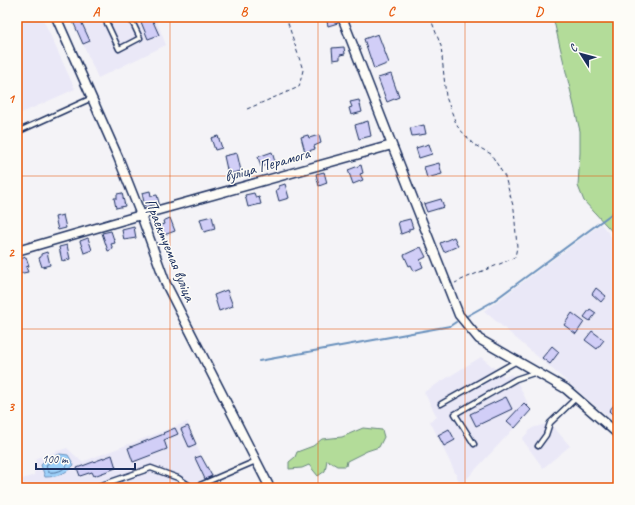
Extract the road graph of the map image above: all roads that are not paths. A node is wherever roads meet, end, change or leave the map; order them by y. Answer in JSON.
{"nodes":[{"id":1,"x":56,"y":17,"type":"edge"},
{"id":2,"x":104,"y":17,"type":"edge"},
{"id":3,"x":130,"y":17,"type":"edge"},
{"id":4,"x":342,"y":17,"type":"edge"},
{"id":5,"x":92,"y":98,"type":"junction"},
{"id":6,"x":17,"y":132,"type":"edge"},
{"id":7,"x":392,"y":145,"type":"junction"},
{"id":8,"x":141,"y":215,"type":"junction"},
{"id":9,"x":17,"y":251,"type":"edge"},
{"id":10,"x":517,"y":361,"type":"junction"},
{"id":11,"x":537,"y":372,"type":"junction"},
{"id":12,"x":577,"y":397,"type":"junction"},
{"id":13,"x":441,"y":404,"type":"dead end"},
{"id":14,"x":618,"y":434,"type":"edge"},
{"id":15,"x":474,"y":444,"type":"dead end"},
{"id":16,"x":538,"y":446,"type":"dead end"},
{"id":17,"x":256,"y":461,"type":"junction"},
{"id":18,"x":93,"y":488,"type":"edge"},
{"id":19,"x":193,"y":488,"type":"edge"},
{"id":20,"x":270,"y":488,"type":"edge"}],
"edges":[{"from":1,"to":5,"type":"street","name":"Праектуемая вуліца"},
{"from":2,"to":3,"type":"lane"},
{"from":4,"to":7,"type":"street"},
{"from":5,"to":6,"type":"lane"},
{"from":5,"to":8,"type":"street","name":"Праектуемая вуліца"},
{"from":7,"to":8,"type":"street","name":"вуліца Перамога"},
{"from":7,"to":10,"type":"street"},
{"from":8,"to":9,"type":"street","name":"вуліца Перамога"},
{"from":8,"to":17,"type":"street","name":"Праектуемая вуліца"},
{"from":10,"to":11,"type":"street"},
{"from":10,"to":13,"type":"lane"},
{"from":11,"to":12,"type":"street"},
{"from":11,"to":15,"type":"lane"},
{"from":12,"to":14,"type":"street"},
{"from":12,"to":16,"type":"lane"},
{"from":17,"to":19,"type":"lane"},
{"from":17,"to":20,"type":"street","name":"Праектуемая вуліца"},
{"from":18,"to":19,"type":"lane"}]}
